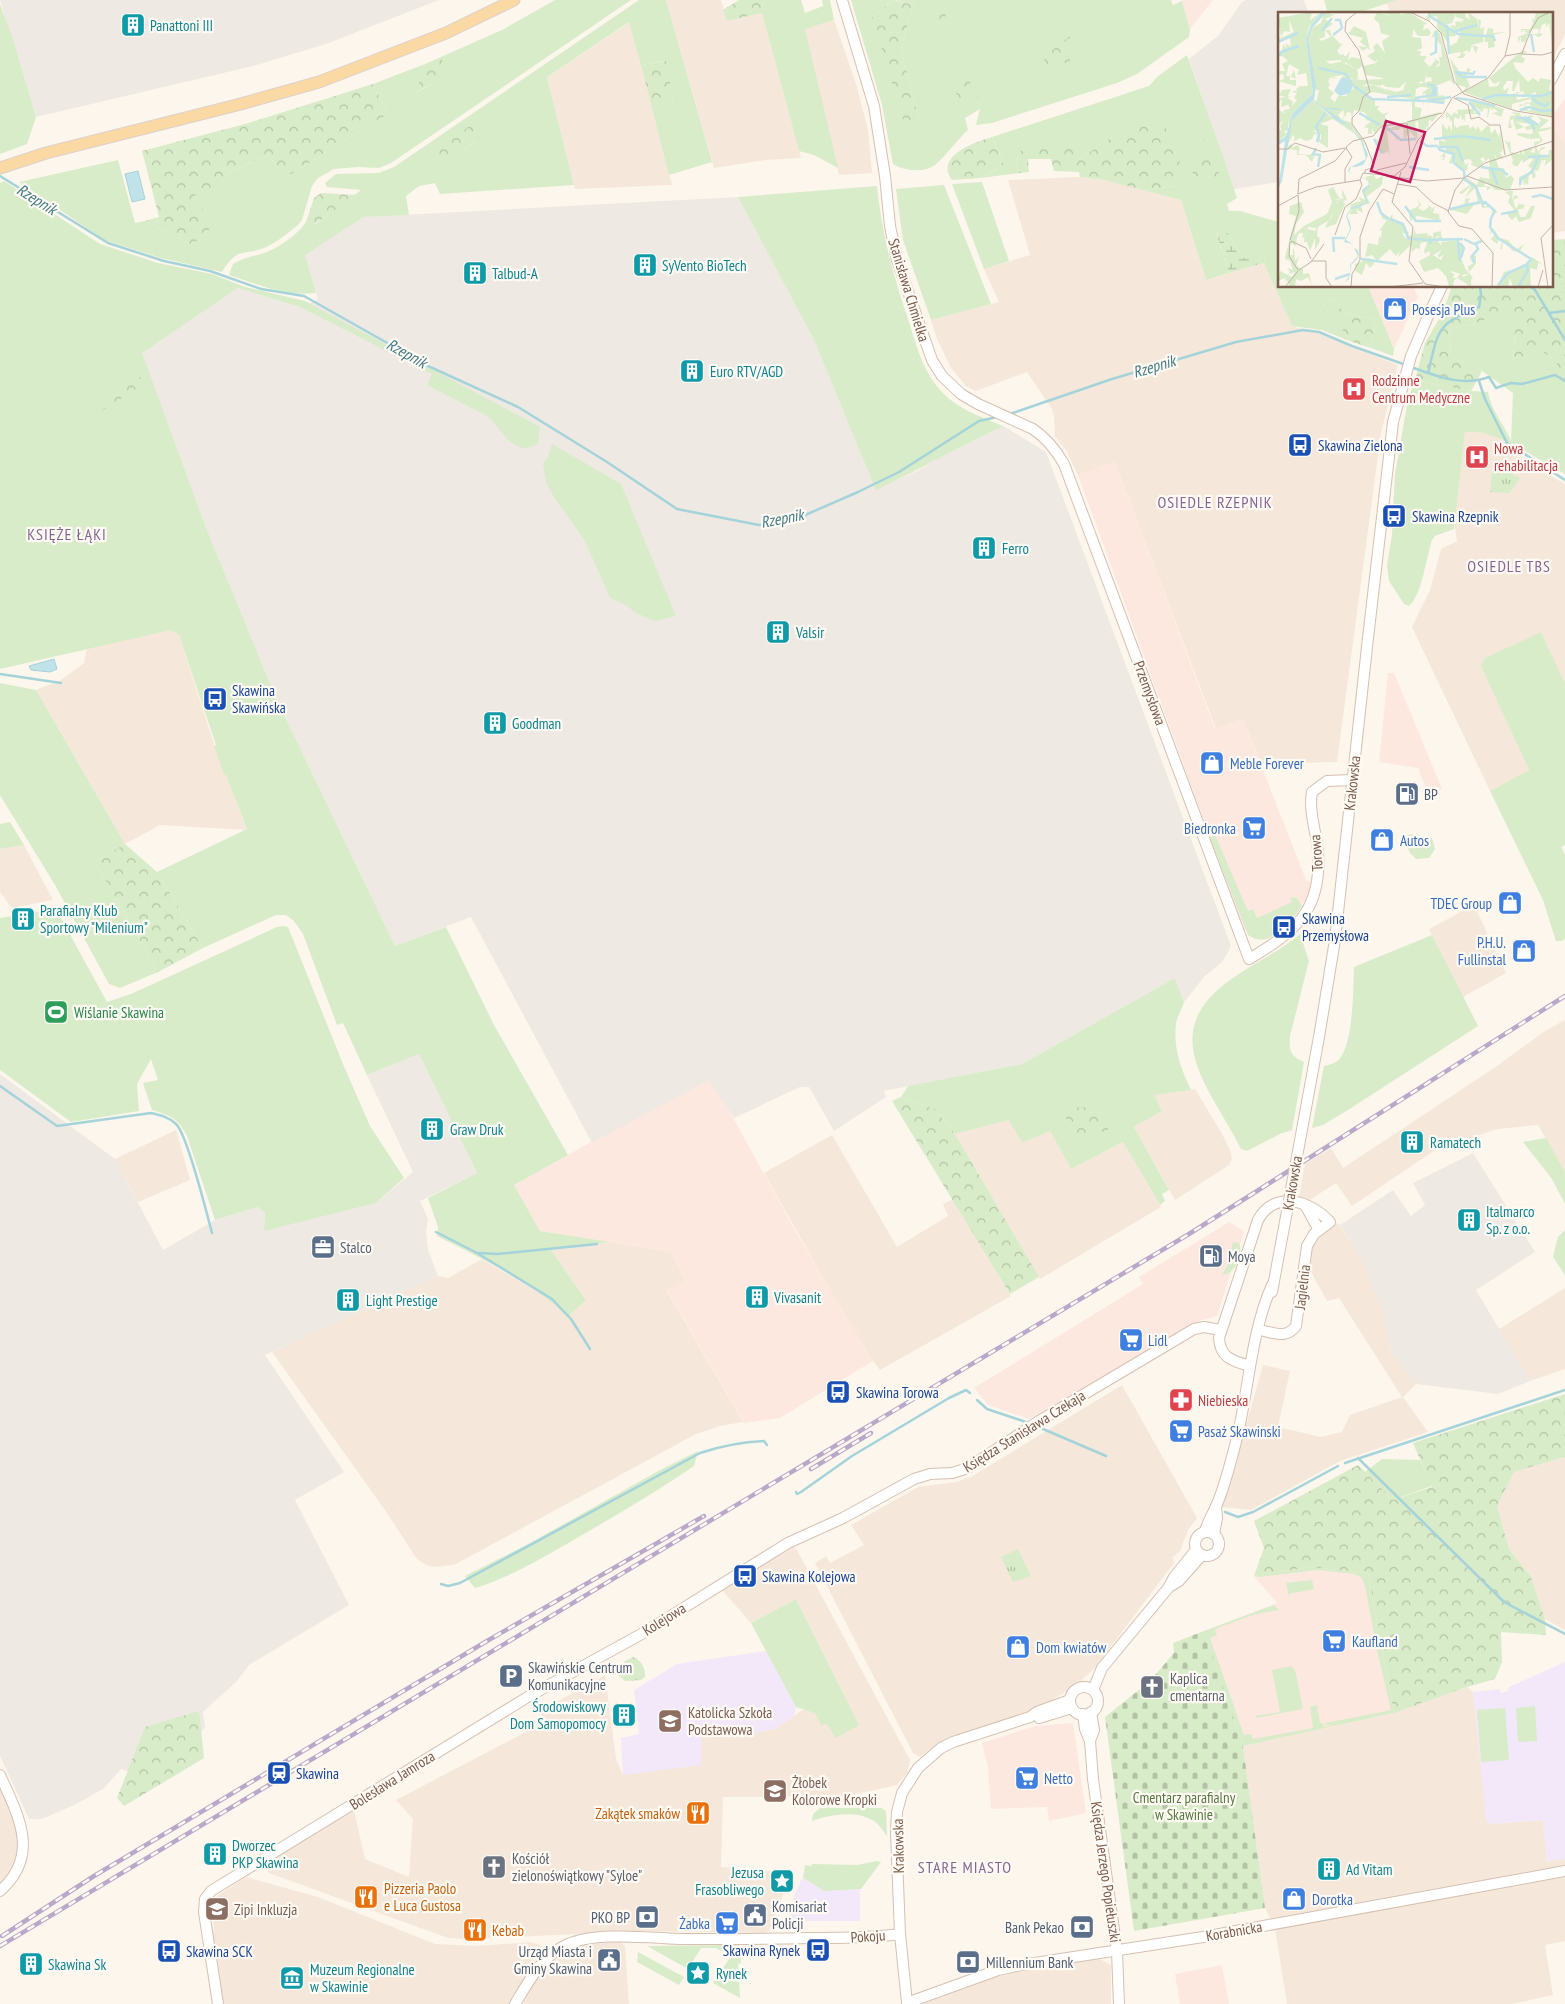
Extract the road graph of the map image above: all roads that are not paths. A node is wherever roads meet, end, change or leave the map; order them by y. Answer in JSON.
{"nodes":[{"id":1,"x":514,"y":0,"type":"edge"},
{"id":2,"x":842,"y":0,"type":"edge"},
{"id":3,"x":1565,"y":54,"type":"edge"},
{"id":4,"x":1552,"y":78,"type":"edge"},
{"id":5,"x":3,"y":166,"type":"edge"},
{"id":6,"x":1441,"y":288,"type":"edge"},
{"id":7,"x":1041,"y":434,"type":"joint"},
{"id":8,"x":1353,"y":780,"type":"junction"},
{"id":9,"x":1248,"y":959,"type":"joint"},
{"id":10,"x":1305,"y":1206,"type":"junction"},
{"id":11,"x":1319,"y":1230,"type":"junction"},
{"id":12,"x":1272,"y":1285,"type":"junction"},
{"id":13,"x":1221,"y":1330,"type":"junction"},
{"id":14,"x":1264,"y":1331,"type":"junction"},
{"id":15,"x":1250,"y":1366,"type":"junction"},
{"id":16,"x":1244,"y":1406,"type":"junction"},
{"id":17,"x":1209,"y":1533,"type":"junction"},
{"id":18,"x":796,"y":1539,"type":"joint"},
{"id":19,"x":1199,"y":1553,"type":"junction"},
{"id":20,"x":1088,"y":1689,"type":"junction"},
{"id":21,"x":531,"y":1695,"type":"joint"},
{"id":22,"x":1071,"y":1704,"type":"junction"},
{"id":23,"x":1087,"y":1713,"type":"junction"},
{"id":24,"x":0,"y":1774,"type":"edge"},
{"id":25,"x":1565,"y":1871,"type":"edge"},
{"id":26,"x":0,"y":1891,"type":"edge"},
{"id":27,"x":900,"y":1934,"type":"junction"},
{"id":28,"x":1117,"y":1951,"type":"junction"},
{"id":29,"x":907,"y":2003,"type":"edge"},
{"id":30,"x":218,"y":2004,"type":"edge"},
{"id":31,"x":515,"y":2004,"type":"edge"},
{"id":32,"x":1118,"y":2004,"type":"edge"}],
"edges":[{"from":1,"to":5,"type":"main road"},
{"from":2,"to":7,"type":"street","name":"Stanisława Chmielka"},
{"from":3,"to":4,"type":"street"},
{"from":6,"to":8,"type":"street","name":"Krakowska"},
{"from":7,"to":9,"type":"street","name":"Przemysłowa"},
{"from":8,"to":9,"type":"street","name":"Torowa"},
{"from":8,"to":12,"type":"street","name":"Krakowska","bridge":true},
{"from":10,"to":11,"type":"street"},
{"from":10,"to":11,"type":"street","name":"Jagielnia"},
{"from":10,"to":13,"type":"street"},
{"from":11,"to":14,"type":"street","name":"Jagielnia"},
{"from":12,"to":14,"type":"street","name":"Krakowska"},
{"from":12,"to":15,"type":"street","name":"Krakowska"},
{"from":13,"to":15,"type":"street"},
{"from":13,"to":18,"type":"street","name":"Księdza Stanisława Czekaja"},
{"from":14,"to":16,"type":"street","name":"Krakowska"},
{"from":15,"to":16,"type":"street","name":"Krakowska"},
{"from":16,"to":17,"type":"street","name":"Krakowska"},
{"from":17,"to":19,"type":"street"},
{"from":17,"to":19,"type":"street"},
{"from":18,"to":21,"type":"street","name":"Kolejowa"},
{"from":19,"to":20,"type":"street"},
{"from":20,"to":22,"type":"street"},
{"from":20,"to":23,"type":"street","name":"Księdza Jerzego Popiełuszki"},
{"from":21,"to":30,"type":"street","name":"Bolesława Jamroza"},
{"from":22,"to":23,"type":"street"},
{"from":22,"to":27,"type":"street","name":"Krakowska"},
{"from":23,"to":28,"type":"street","name":"Księdza Jerzego Popiełuszki"},
{"from":24,"to":26,"type":"street"},
{"from":25,"to":28,"type":"street","name":"Korabnicka"},
{"from":27,"to":29,"type":"street","name":"Krakowska"},
{"from":27,"to":31,"type":"street","name":"Pokoju"},
{"from":28,"to":29,"type":"street","name":"Korabnicka"},
{"from":28,"to":32,"type":"street","name":"Księdza Jerzego Popiełuszki"}]}
